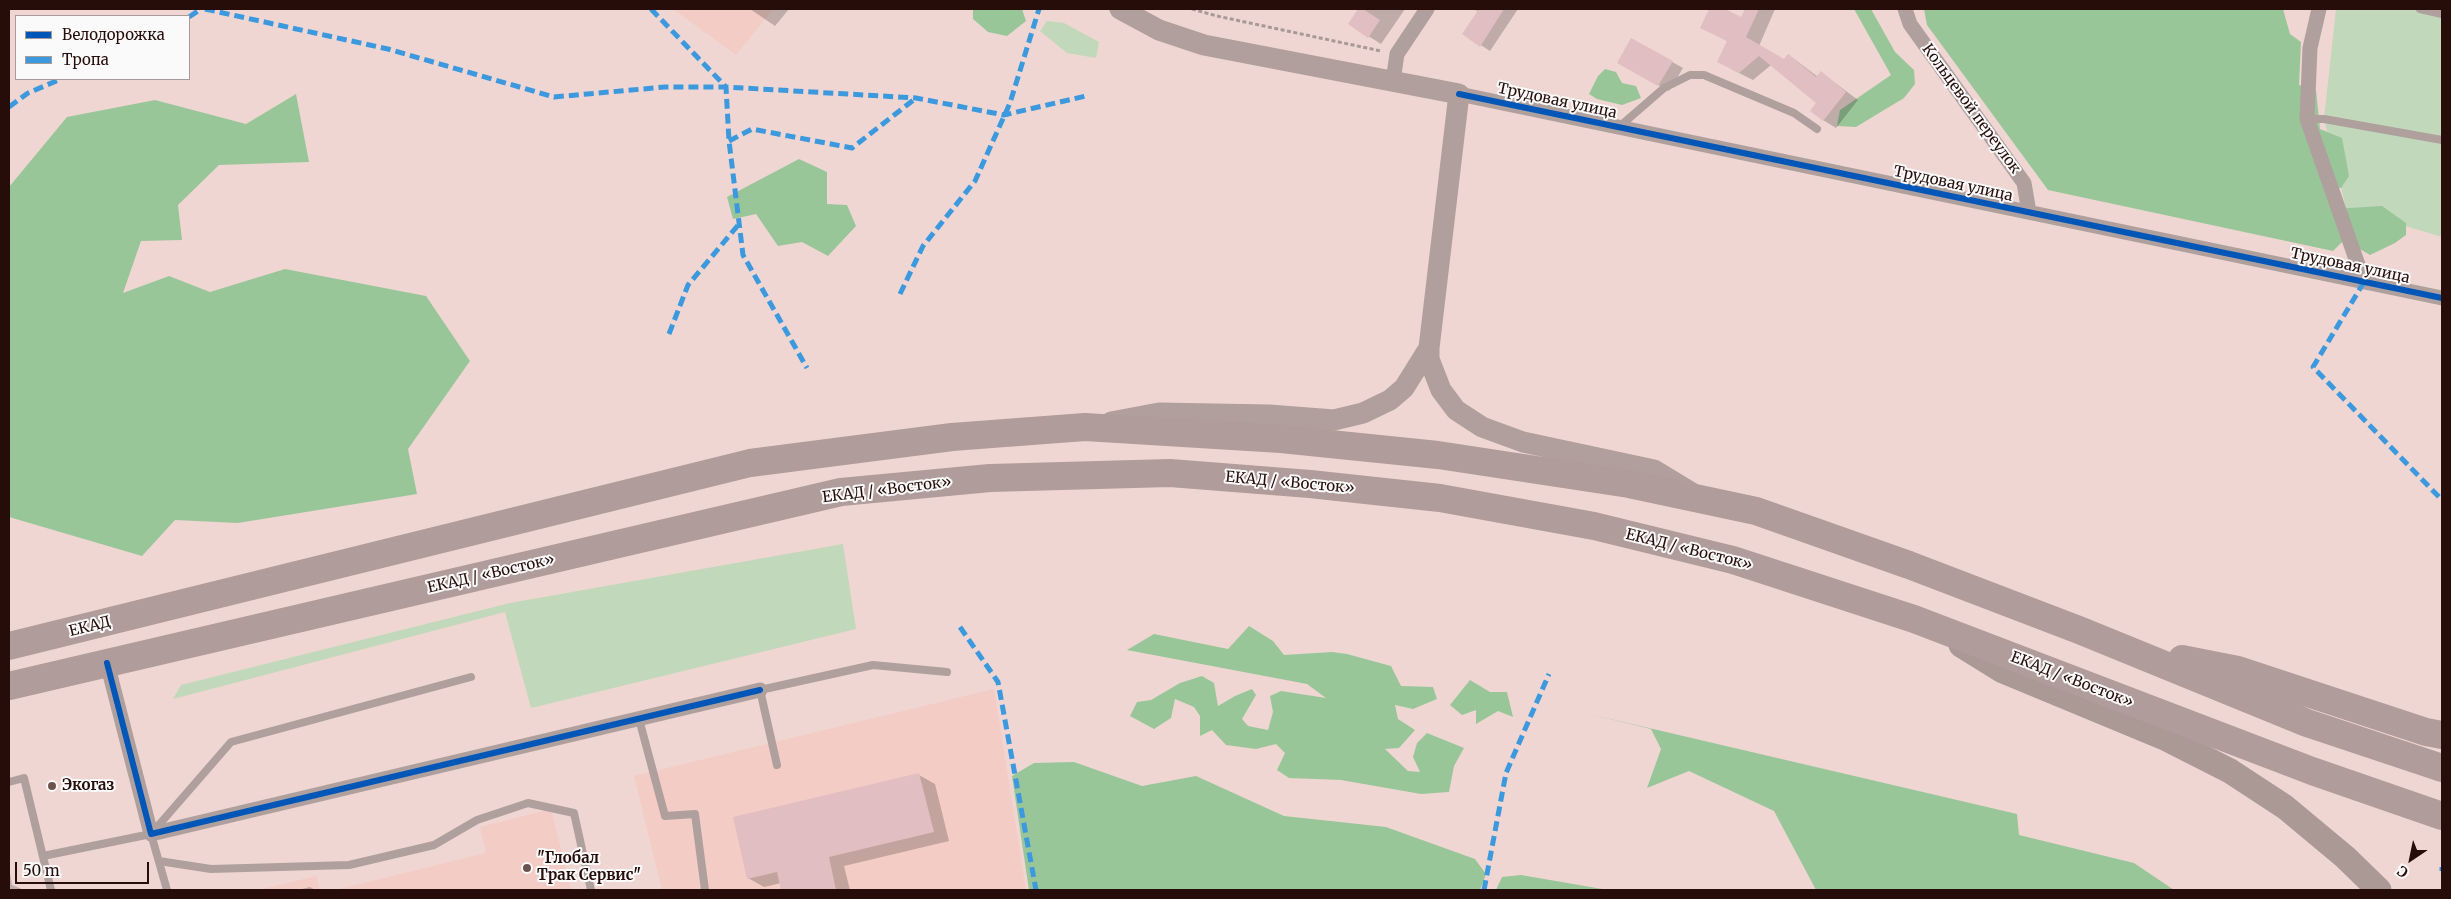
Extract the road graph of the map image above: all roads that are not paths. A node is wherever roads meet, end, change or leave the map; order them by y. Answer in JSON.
{"nodes":[{"id":1,"x":1120,"y":9,"type":"edge"},
{"id":2,"x":1428,"y":9,"type":"edge"},
{"id":3,"x":1906,"y":9,"type":"edge"},
{"id":4,"x":2319,"y":9,"type":"edge"},
{"id":5,"x":2420,"y":9,"type":"edge"},
{"id":6,"x":2442,"y":14,"type":"edge"},
{"id":7,"x":1393,"y":81,"type":"junction"},
{"id":8,"x":1459,"y":94,"type":"junction"},
{"id":9,"x":2307,"y":119,"type":"junction"},
{"id":10,"x":1619,"y":127,"type":"junction"},
{"id":11,"x":1817,"y":129,"type":"dead end"},
{"id":12,"x":2442,"y":140,"type":"edge"},
{"id":13,"x":2029,"y":212,"type":"junction"},
{"id":14,"x":2364,"y":282,"type":"junction"},
{"id":15,"x":2442,"y":298,"type":"edge"},
{"id":16,"x":1429,"y":348,"type":"junction"},
{"id":17,"x":1084,"y":427,"type":"junction"},
{"id":18,"x":1699,"y":497,"type":"junction"},
{"id":19,"x":1929,"y":625,"type":"junction"},
{"id":20,"x":9,"y":646,"type":"edge"},
{"id":21,"x":2120,"y":647,"type":"junction"},
{"id":22,"x":107,"y":663,"type":"junction"},
{"id":23,"x":947,"y":672,"type":"dead end"},
{"id":24,"x":471,"y":677,"type":"dead end"},
{"id":25,"x":9,"y":686,"type":"edge"},
{"id":26,"x":760,"y":690,"type":"junction"},
{"id":27,"x":639,"y":719,"type":"junction"},
{"id":28,"x":2442,"y":735,"type":"edge"},
{"id":29,"x":777,"y":765,"type":"dead end"},
{"id":30,"x":2442,"y":768,"type":"edge"},
{"id":31,"x":9,"y":782,"type":"edge"},
{"id":32,"x":2442,"y":816,"type":"edge"},
{"id":33,"x":151,"y":834,"type":"junction"},
{"id":34,"x":43,"y":856,"type":"junction"},
{"id":35,"x":159,"y":861,"type":"junction"},
{"id":36,"x":51,"y":890,"type":"edge"},
{"id":37,"x":167,"y":890,"type":"edge"},
{"id":38,"x":592,"y":890,"type":"edge"},
{"id":39,"x":705,"y":890,"type":"edge"},
{"id":40,"x":2379,"y":890,"type":"edge"}],
"edges":[{"from":1,"to":7,"type":"main road","name":"Трудовая улица"},
{"from":2,"to":7,"type":"street"},
{"from":3,"to":13,"type":"street","name":"Кольцевой переулок"},
{"from":4,"to":9,"type":"street"},
{"from":5,"to":6,"type":"lane"},
{"from":7,"to":8,"type":"main road","name":"Трудовая улица"},
{"from":8,"to":10,"type":"street","name":"Трудовая улица"},
{"from":8,"to":16,"type":"main road"},
{"from":9,"to":12,"type":"lane"},
{"from":9,"to":14,"type":"street"},
{"from":10,"to":11,"type":"lane"},
{"from":10,"to":13,"type":"street","name":"Трудовая улица"},
{"from":13,"to":14,"type":"street","name":"Трудовая улица"},
{"from":14,"to":15,"type":"street","name":"Трудовая улица"},
{"from":16,"to":17,"type":"main road"},
{"from":16,"to":18,"type":"main road"},
{"from":17,"to":18,"type":"highway"},
{"from":17,"to":20,"type":"highway","name":"ЕКАД"},
{"from":18,"to":21,"type":"highway"},
{"from":19,"to":22,"type":"highway","name":"ЕКАД / «Восток»"},
{"from":19,"to":32,"type":"highway","name":"ЕКАД / «Восток»"},
{"from":19,"to":40,"type":"main road"},
{"from":21,"to":28,"type":"highway"},
{"from":21,"to":30,"type":"highway"},
{"from":22,"to":25,"type":"highway"},
{"from":22,"to":33,"type":"street"},
{"from":23,"to":26,"type":"lane"},
{"from":24,"to":33,"type":"lane"},
{"from":26,"to":27,"type":"street"},
{"from":26,"to":29,"type":"lane"},
{"from":27,"to":33,"type":"street"},
{"from":27,"to":39,"type":"lane"},
{"from":31,"to":34,"type":"lane"},
{"from":33,"to":34,"type":"lane"},
{"from":33,"to":35,"type":"lane"},
{"from":34,"to":36,"type":"lane"},
{"from":35,"to":37,"type":"lane"},
{"from":35,"to":38,"type":"lane"}]}
